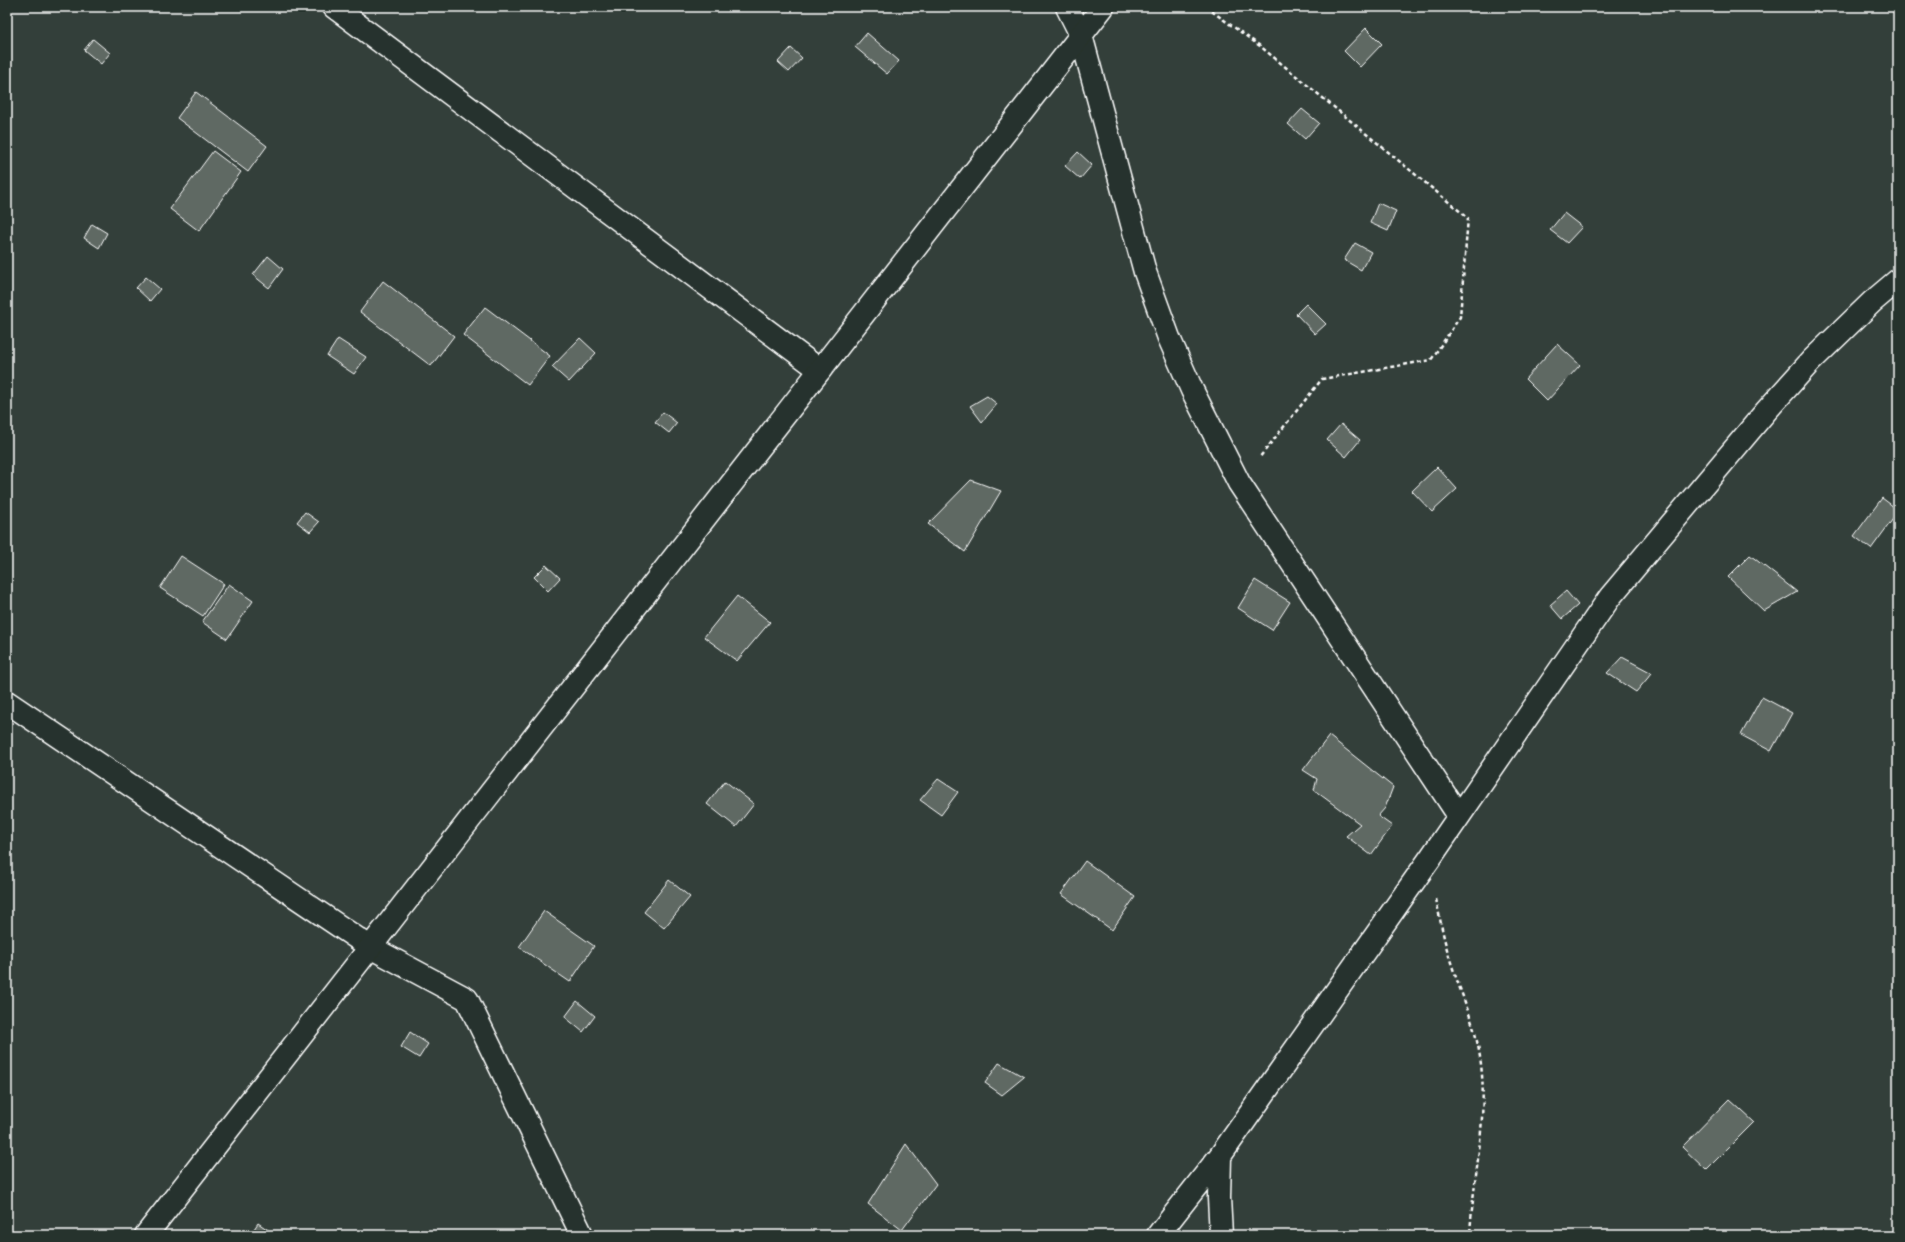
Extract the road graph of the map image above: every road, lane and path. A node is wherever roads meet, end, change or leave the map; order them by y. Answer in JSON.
{"nodes":[{"id":1,"x":334,"y":7,"type":"edge"},
{"id":2,"x":1067,"y":7,"type":"edge"},
{"id":3,"x":1103,"y":7,"type":"edge"},
{"id":4,"x":1206,"y":7,"type":"edge"},
{"id":5,"x":1081,"y":35,"type":"junction"},
{"id":6,"x":1898,"y":280,"type":"edge"},
{"id":7,"x":820,"y":370,"type":"junction"},
{"id":8,"x":1239,"y":483,"type":"junction"},
{"id":9,"x":7,"y":702,"type":"edge"},
{"id":10,"x":1459,"y":816,"type":"junction"},
{"id":11,"x":1431,"y":857,"type":"junction"},
{"id":12,"x":370,"y":947,"type":"junction"},
{"id":13,"x":1220,"y":1156,"type":"junction"},
{"id":14,"x":146,"y":1235,"type":"edge"},
{"id":15,"x":582,"y":1235,"type":"edge"},
{"id":16,"x":1158,"y":1235,"type":"edge"},
{"id":17,"x":1221,"y":1235,"type":"edge"},
{"id":18,"x":1470,"y":1235,"type":"edge"}],
"edges":[{"from":1,"to":7,"type":"street"},
{"from":2,"to":5,"type":"street"},
{"from":3,"to":5,"type":"street"},
{"from":4,"to":8,"type":"path"},
{"from":5,"to":7,"type":"street"},
{"from":5,"to":8,"type":"street"},
{"from":6,"to":10,"type":"street"},
{"from":7,"to":12,"type":"street"},
{"from":8,"to":10,"type":"street"},
{"from":9,"to":12,"type":"street"},
{"from":10,"to":11,"type":"street"},
{"from":11,"to":13,"type":"street"},
{"from":11,"to":18,"type":"path"},
{"from":12,"to":14,"type":"street"},
{"from":12,"to":15,"type":"street"},
{"from":13,"to":16,"type":"street"},
{"from":13,"to":17,"type":"street"}]}
